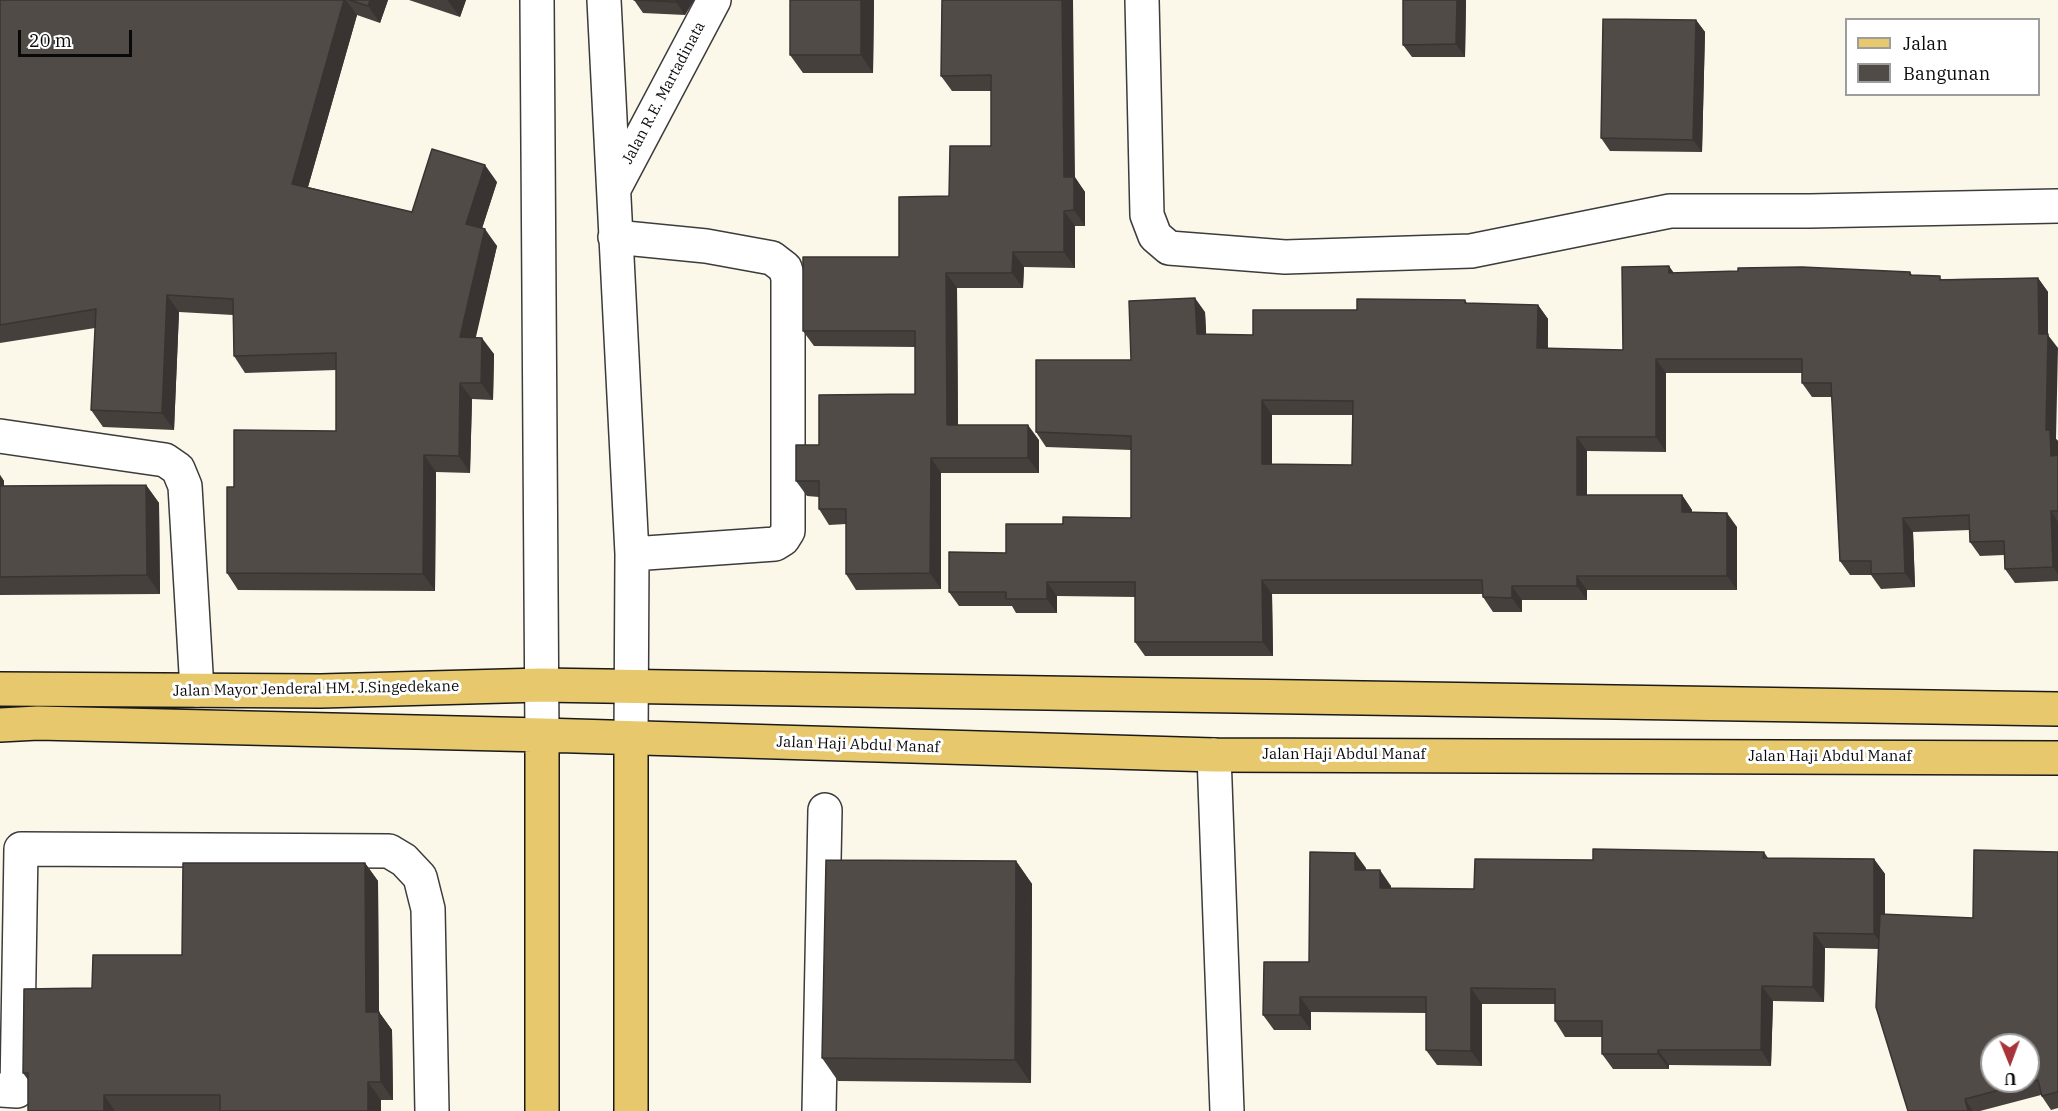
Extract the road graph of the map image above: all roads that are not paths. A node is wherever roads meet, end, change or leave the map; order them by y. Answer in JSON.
{"nodes":[{"id":1,"x":537,"y":0,"type":"edge"},
{"id":2,"x":604,"y":0,"type":"edge"},
{"id":3,"x":714,"y":0,"type":"edge"},
{"id":4,"x":1142,"y":0,"type":"edge"},
{"id":5,"x":615,"y":187,"type":"junction"},
{"id":6,"x":2058,"y":206,"type":"edge"},
{"id":7,"x":615,"y":237,"type":"junction"},
{"id":8,"x":0,"y":436,"type":"edge"},
{"id":9,"x":632,"y":554,"type":"junction"},
{"id":10,"x":541,"y":685,"type":"junction"},
{"id":11,"x":632,"y":687,"type":"junction"},
{"id":12,"x":0,"y":689,"type":"edge"},
{"id":13,"x":197,"y":690,"type":"junction"},
{"id":14,"x":1939,"y":706,"type":"junction"},
{"id":15,"x":2058,"y":710,"type":"edge"},
{"id":16,"x":0,"y":725,"type":"edge"},
{"id":17,"x":542,"y":735,"type":"junction"},
{"id":18,"x":631,"y":739,"type":"junction"},
{"id":19,"x":1214,"y":755,"type":"junction"},
{"id":20,"x":1941,"y":757,"type":"junction"},
{"id":21,"x":2058,"y":758,"type":"edge"},
{"id":22,"x":825,"y":810,"type":"dead end"},
{"id":23,"x":0,"y":1090,"type":"edge"},
{"id":24,"x":432,"y":1111,"type":"edge"},
{"id":25,"x":542,"y":1111,"type":"edge"},
{"id":26,"x":631,"y":1111,"type":"edge"},
{"id":27,"x":819,"y":1111,"type":"edge"},
{"id":28,"x":1227,"y":1111,"type":"edge"}],
"edges":[{"from":1,"to":10,"type":"street"},
{"from":2,"to":5,"type":"street"},
{"from":3,"to":5,"type":"street","name":"Jalan R.E. Martadinata"},
{"from":4,"to":6,"type":"street"},
{"from":5,"to":7,"type":"street"},
{"from":7,"to":9,"type":"street"},
{"from":7,"to":9,"type":"street"},
{"from":8,"to":13,"type":"street"},
{"from":9,"to":11,"type":"street"},
{"from":10,"to":11,"type":"main road","name":"Jalan Mayor Jenderal HM. J.Singedekane"},
{"from":10,"to":13,"type":"main road","name":"Jalan Mayor Jenderal HM. J.Singedekane"},
{"from":10,"to":17,"type":"street"},
{"from":11,"to":14,"type":"main road"},
{"from":11,"to":18,"type":"street"},
{"from":12,"to":13,"type":"main road","name":"Jalan Mayor Jenderal HM. J.Singedekane"},
{"from":14,"to":15,"type":"main road"},
{"from":14,"to":20,"type":"main road"},
{"from":16,"to":17,"type":"main road"},
{"from":17,"to":18,"type":"main road"},
{"from":17,"to":25,"type":"main road"},
{"from":18,"to":19,"type":"main road","name":"Jalan Haji Abdul Manaf"},
{"from":18,"to":26,"type":"main road"},
{"from":19,"to":20,"type":"main road","name":"Jalan Haji Abdul Manaf"},
{"from":19,"to":28,"type":"street"},
{"from":20,"to":21,"type":"main road","name":"Jalan Haji Abdul Manaf"},
{"from":22,"to":27,"type":"street"},
{"from":23,"to":24,"type":"street"}]}
